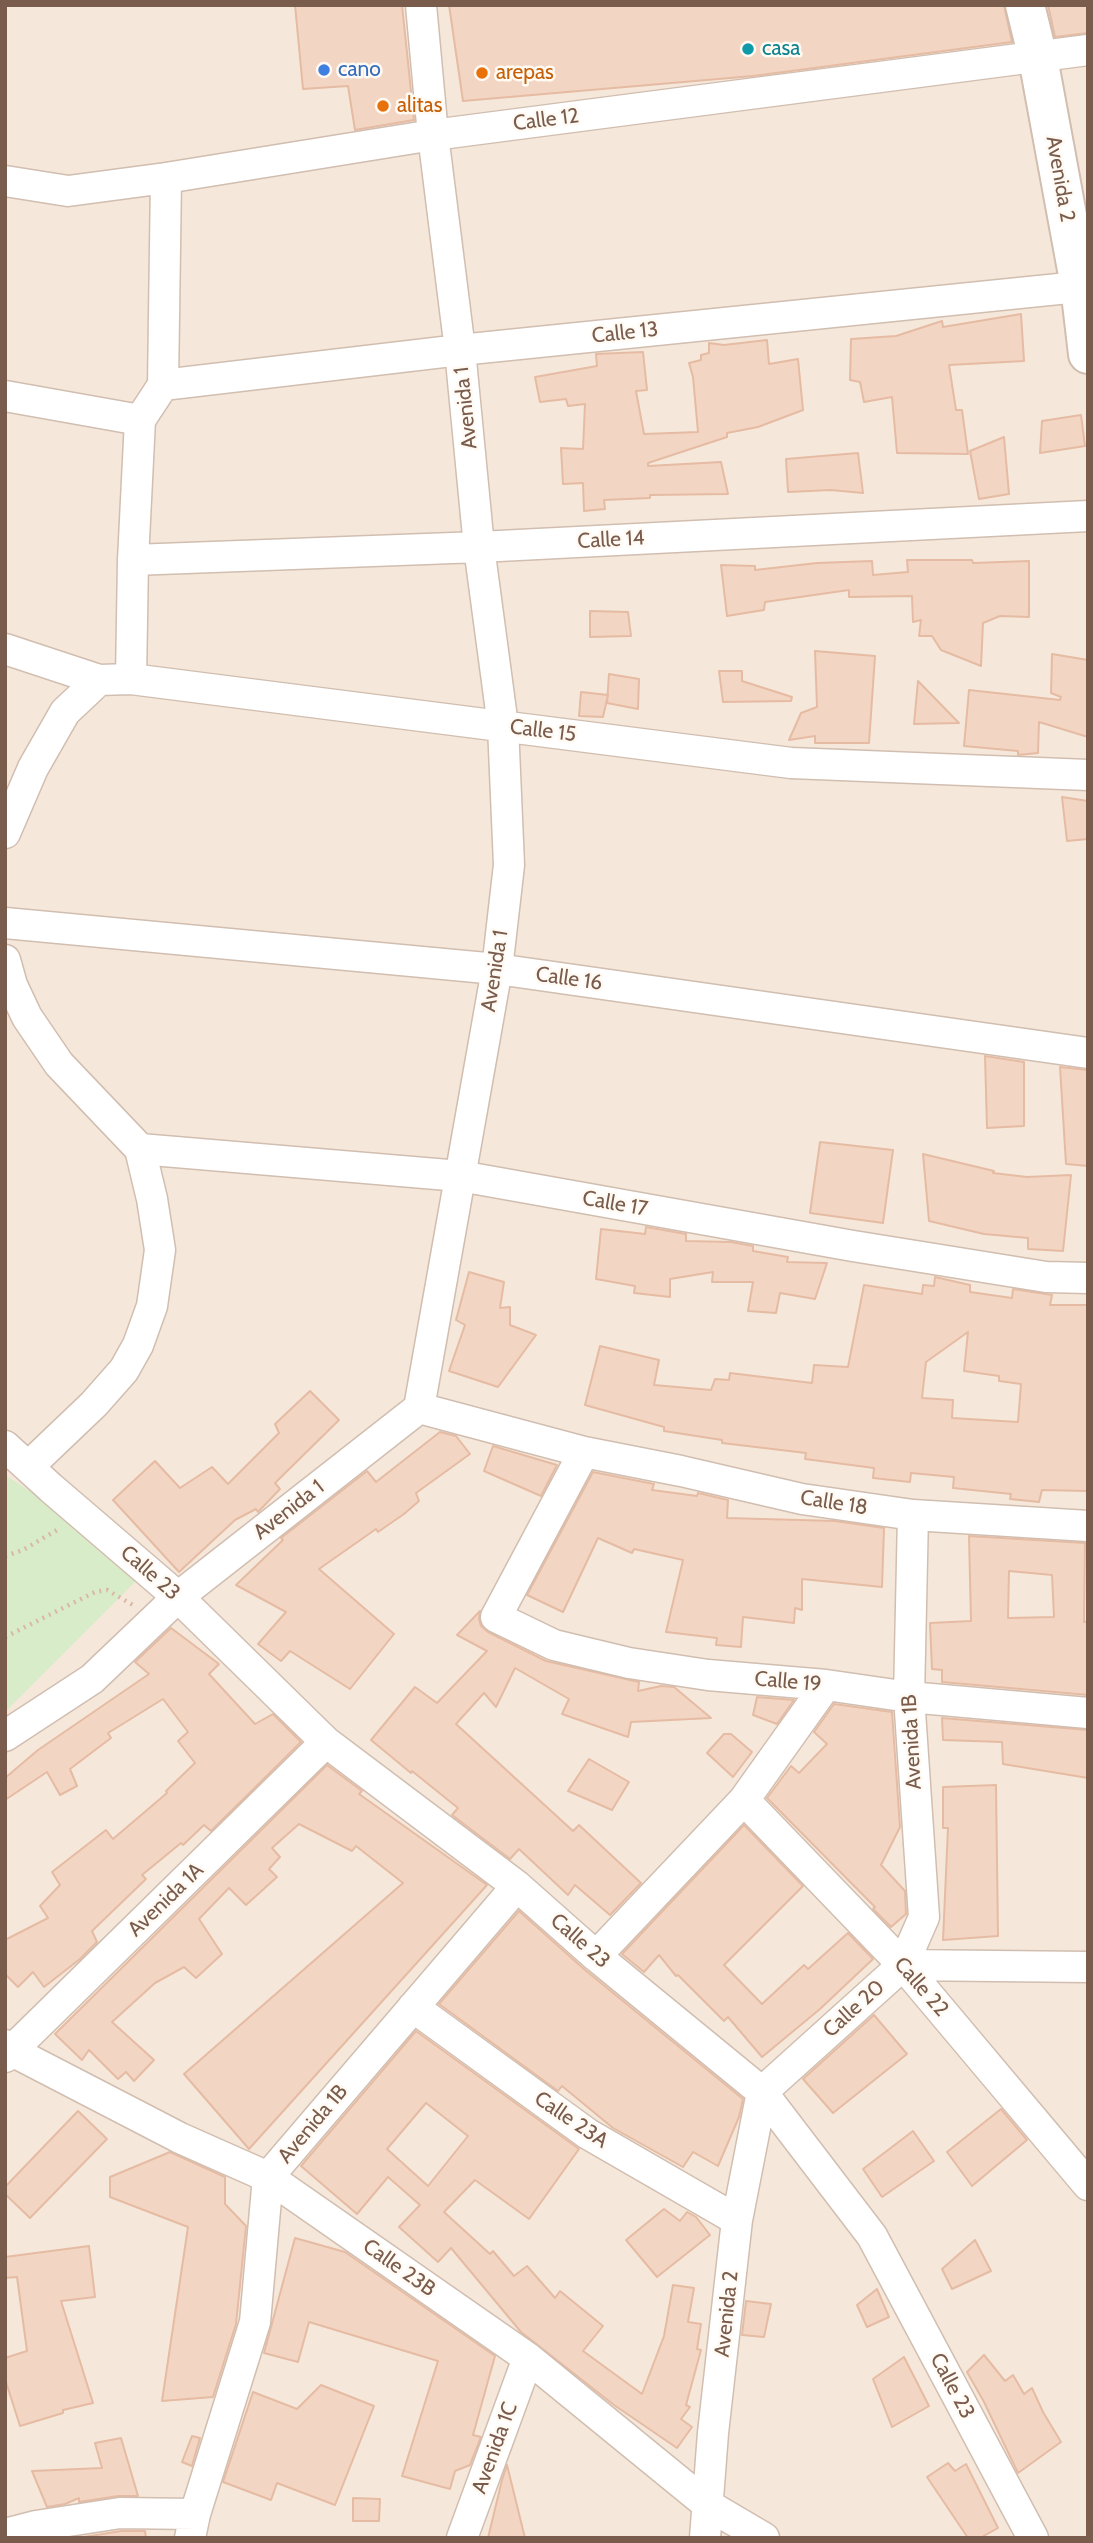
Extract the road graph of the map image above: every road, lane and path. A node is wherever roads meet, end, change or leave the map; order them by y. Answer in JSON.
{"nodes":[{"id":1,"x":421,"y":5,"type":"edge"},
{"id":2,"x":1025,"y":5,"type":"edge"},
{"id":3,"x":1088,"y":50,"type":"edge"},
{"id":4,"x":1038,"y":58,"type":"junction"},
{"id":5,"x":433,"y":135,"type":"junction"},
{"id":6,"x":166,"y":178,"type":"junction"},
{"id":7,"x":5,"y":181,"type":"edge"},
{"id":8,"x":1084,"y":286,"type":"edge"},
{"id":9,"x":460,"y":350,"type":"junction"},
{"id":10,"x":1088,"y":354,"type":"edge"},
{"id":11,"x":163,"y":385,"type":"junction"},
{"id":12,"x":5,"y":396,"type":"edge"},
{"id":13,"x":140,"y":420,"type":"junction"},
{"id":14,"x":1088,"y":516,"type":"edge"},
{"id":15,"x":479,"y":547,"type":"junction"},
{"id":16,"x":133,"y":560,"type":"junction"},
{"id":17,"x":5,"y":649,"type":"edge"},
{"id":18,"x":131,"y":679,"type":"junction"},
{"id":19,"x":99,"y":680,"type":"junction"},
{"id":20,"x":503,"y":726,"type":"junction"},
{"id":21,"x":1088,"y":775,"type":"edge"},
{"id":22,"x":5,"y":833,"type":"edge"},
{"id":23,"x":5,"y":923,"type":"edge"},
{"id":24,"x":5,"y":960,"type":"edge"},
{"id":25,"x":497,"y":969,"type":"junction"},
{"id":26,"x":1088,"y":1053,"type":"edge"},
{"id":27,"x":140,"y":1149,"type":"junction"},
{"id":28,"x":460,"y":1176,"type":"junction"},
{"id":29,"x":1088,"y":1278,"type":"edge"},
{"id":30,"x":419,"y":1408,"type":"junction"},
{"id":31,"x":5,"y":1446,"type":"edge"},
{"id":32,"x":584,"y":1452,"type":"junction"},
{"id":33,"x":29,"y":1466,"type":"junction"},
{"id":34,"x":82,"y":1515,"type":"junction"},
{"id":35,"x":913,"y":1515,"type":"junction"},
{"id":36,"x":1088,"y":1526,"type":"edge"},
{"id":37,"x":5,"y":1556,"type":"edge"},
{"id":38,"x":178,"y":1597,"type":"junction"},
{"id":39,"x":155,"y":1618,"type":"junction"},
{"id":40,"x":5,"y":1637,"type":"edge"},
{"id":41,"x":826,"y":1685,"type":"junction"},
{"id":42,"x":909,"y":1697,"type":"junction"},
{"id":43,"x":1088,"y":1713,"type":"edge"},
{"id":44,"x":5,"y":1736,"type":"edge"},
{"id":45,"x":326,"y":1742,"type":"junction"},
{"id":46,"x":744,"y":1800,"type":"junction"},
{"id":47,"x":517,"y":1886,"type":"junction"},
{"id":48,"x":596,"y":1956,"type":"junction"},
{"id":49,"x":903,"y":1965,"type":"junction"},
{"id":50,"x":1088,"y":1967,"type":"edge"},
{"id":51,"x":413,"y":2007,"type":"junction"},
{"id":52,"x":7,"y":2051,"type":"edge"},
{"id":53,"x":762,"y":2092,"type":"junction"},
{"id":54,"x":1081,"y":2171,"type":"edge"},
{"id":55,"x":268,"y":2177,"type":"junction"},
{"id":56,"x":737,"y":2220,"type":"junction"},
{"id":57,"x":528,"y":2358,"type":"junction"},
{"id":58,"x":708,"y":2505,"type":"junction"},
{"id":59,"x":193,"y":2526,"type":"edge"},
{"id":60,"x":5,"y":2534,"type":"edge"},
{"id":61,"x":462,"y":2538,"type":"edge"},
{"id":62,"x":705,"y":2538,"type":"edge"},
{"id":63,"x":764,"y":2538,"type":"edge"},
{"id":64,"x":1033,"y":2538,"type":"edge"}],
"edges":[{"from":1,"to":5,"type":"street","name":"Avenida 1"},
{"from":2,"to":4,"type":"street","name":"Avenida 2"},
{"from":3,"to":4,"type":"street","name":"Calle 12"},
{"from":4,"to":5,"type":"street","name":"Calle 12"},
{"from":4,"to":8,"type":"street","name":"Avenida 2"},
{"from":5,"to":6,"type":"street","name":"Calle 12"},
{"from":5,"to":9,"type":"street","name":"Avenida 1"},
{"from":6,"to":7,"type":"street","name":"Calle 12"},
{"from":6,"to":11,"type":"street"},
{"from":8,"to":9,"type":"street","name":"Calle 13"},
{"from":8,"to":10,"type":"street","name":"Avenida 2"},
{"from":9,"to":11,"type":"street","name":"Calle 13"},
{"from":9,"to":15,"type":"street","name":"Avenida 1"},
{"from":11,"to":13,"type":"street"},
{"from":12,"to":13,"type":"street"},
{"from":13,"to":16,"type":"street"},
{"from":14,"to":15,"type":"street","name":"Calle 14"},
{"from":15,"to":16,"type":"street","name":"Calle 14"},
{"from":15,"to":20,"type":"street","name":"Avenida 1"},
{"from":16,"to":18,"type":"street"},
{"from":17,"to":19,"type":"street","name":"Calle 15"},
{"from":18,"to":19,"type":"street","name":"Calle 15"},
{"from":18,"to":20,"type":"street","name":"Calle 15"},
{"from":19,"to":22,"type":"street"},
{"from":20,"to":21,"type":"street","name":"Calle 15"},
{"from":20,"to":25,"type":"street","name":"Avenida 1"},
{"from":23,"to":25,"type":"street","name":"Calle 16"},
{"from":24,"to":27,"type":"street"},
{"from":25,"to":26,"type":"street","name":"Calle 16"},
{"from":25,"to":28,"type":"street","name":"Avenida 1"},
{"from":27,"to":28,"type":"street","name":"Calle 17"},
{"from":27,"to":33,"type":"street"},
{"from":28,"to":29,"type":"street","name":"Calle 17"},
{"from":28,"to":30,"type":"street","name":"Avenida 1"},
{"from":30,"to":32,"type":"street","name":"Calle 18"},
{"from":30,"to":38,"type":"street","name":"Avenida 1"},
{"from":31,"to":33,"type":"street","name":"Calle 23"},
{"from":32,"to":35,"type":"street","name":"Calle 18"},
{"from":32,"to":41,"type":"street","name":"Calle 19"},
{"from":33,"to":34,"type":"street","name":"Calle 23"},
{"from":34,"to":37,"type":"path"},
{"from":34,"to":38,"type":"street","name":"Calle 23"},
{"from":35,"to":36,"type":"street","name":"Calle 18"},
{"from":35,"to":42,"type":"street","name":"Avenida 1B"},
{"from":38,"to":39,"type":"street","name":"Avenida 1"},
{"from":38,"to":45,"type":"street","name":"Calle 23"},
{"from":39,"to":40,"type":"path"},
{"from":39,"to":44,"type":"street","name":"Avenida 1"},
{"from":41,"to":42,"type":"street","name":"Calle 19"},
{"from":41,"to":46,"type":"street"},
{"from":42,"to":43,"type":"street","name":"Calle 19"},
{"from":42,"to":49,"type":"street","name":"Avenida 1B"},
{"from":45,"to":47,"type":"street","name":"Calle 23"},
{"from":45,"to":52,"type":"street","name":"Avenida 1A"},
{"from":46,"to":48,"type":"street"},
{"from":46,"to":49,"type":"street","name":"Calle 22"},
{"from":47,"to":48,"type":"street","name":"Calle 23"},
{"from":47,"to":51,"type":"street","name":"Avenida 1B"},
{"from":48,"to":53,"type":"street","name":"Calle 23"},
{"from":49,"to":50,"type":"street","name":"Calle 20"},
{"from":49,"to":53,"type":"street","name":"Calle 20"},
{"from":49,"to":54,"type":"street","name":"Calle 22"},
{"from":51,"to":55,"type":"street","name":"Avenida 1B"},
{"from":51,"to":56,"type":"street","name":"Calle 23A"},
{"from":52,"to":55,"type":"street","name":"Calle 23B"},
{"from":53,"to":56,"type":"street","name":"Avenida 2"},
{"from":53,"to":64,"type":"street","name":"Calle 23"},
{"from":55,"to":57,"type":"street","name":"Calle 23B"},
{"from":55,"to":59,"type":"street","name":"Avenida 1B"},
{"from":56,"to":58,"type":"street","name":"Avenida 2"},
{"from":57,"to":58,"type":"street","name":"Calle 23B"},
{"from":57,"to":61,"type":"street","name":"Avenida 1C"},
{"from":58,"to":62,"type":"street","name":"Avenida 2"},
{"from":58,"to":63,"type":"street","name":"Calle 23B"},
{"from":59,"to":60,"type":"street"}]}
